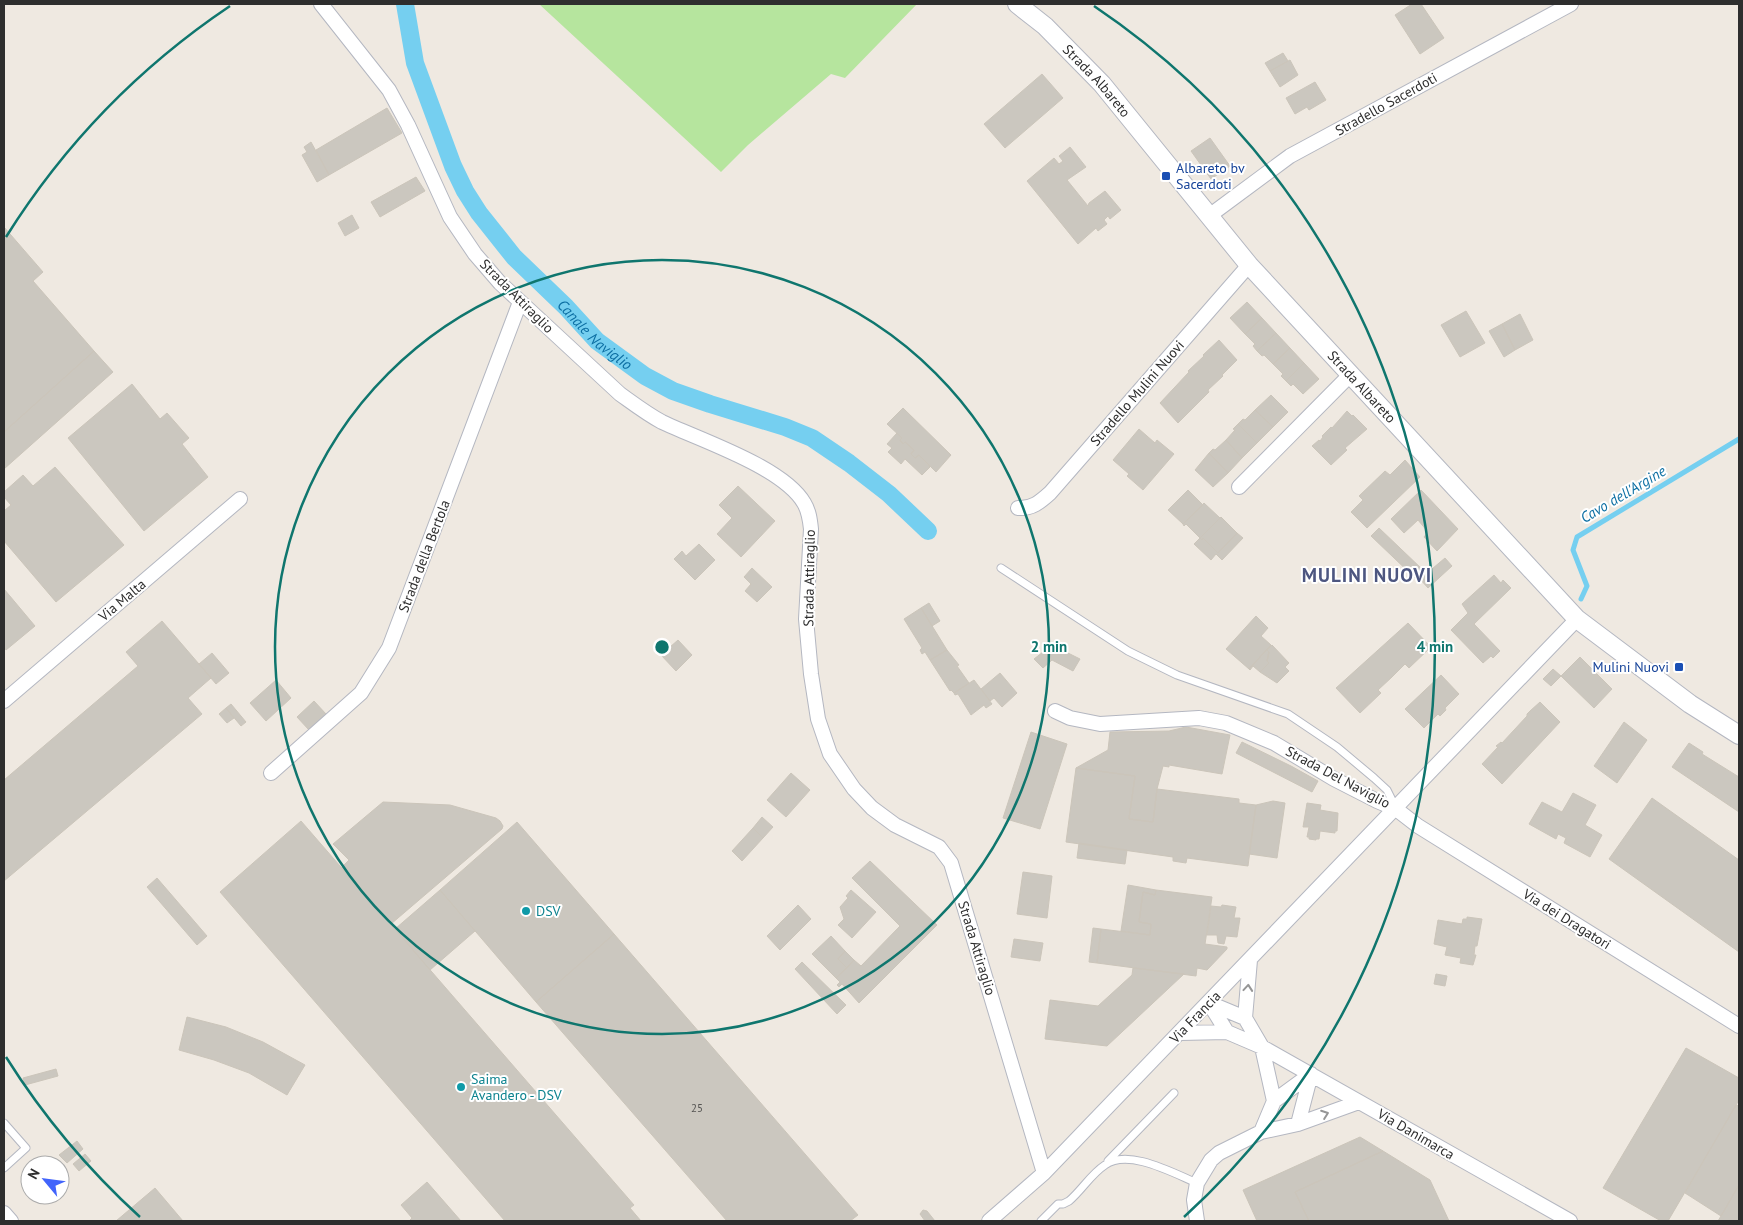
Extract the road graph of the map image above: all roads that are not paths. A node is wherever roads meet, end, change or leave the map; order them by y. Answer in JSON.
{"nodes":[{"id":1,"x":321,"y":4,"type":"edge"},
{"id":2,"x":1017,"y":4,"type":"edge"},
{"id":3,"x":1571,"y":4,"type":"edge"},
{"id":4,"x":1209,"y":216,"type":"junction"},
{"id":5,"x":1249,"y":265,"type":"junction"},
{"id":6,"x":520,"y":302,"type":"junction"},
{"id":7,"x":1350,"y":375,"type":"junction"},
{"id":8,"x":1239,"y":487,"type":"dead end"},
{"id":9,"x":240,"y":499,"type":"dead end"},
{"id":10,"x":1018,"y":508,"type":"dead end"},
{"id":11,"x":1001,"y":568,"type":"dead end"},
{"id":12,"x":1577,"y":619,"type":"junction"},
{"id":13,"x":4,"y":701,"type":"edge"},
{"id":14,"x":1056,"y":711,"type":"dead end"},
{"id":15,"x":1739,"y":735,"type":"edge"},
{"id":16,"x":271,"y":773,"type":"dead end"},
{"id":17,"x":1396,"y":808,"type":"junction"},
{"id":18,"x":1250,"y":960,"type":"junction"},
{"id":19,"x":1209,"y":1003,"type":"junction"},
{"id":20,"x":1246,"y":1018,"type":"junction"},
{"id":21,"x":1739,"y":1026,"type":"edge"},
{"id":22,"x":1227,"y":1032,"type":"junction"},
{"id":23,"x":1180,"y":1033,"type":"junction"},
{"id":24,"x":1262,"y":1047,"type":"junction"},
{"id":25,"x":1311,"y":1074,"type":"junction"},
{"id":26,"x":1174,"y":1093,"type":"dead end"},
{"id":27,"x":1274,"y":1101,"type":"junction"},
{"id":28,"x":1359,"y":1102,"type":"junction"},
{"id":29,"x":4,"y":1123,"type":"edge"},
{"id":30,"x":1298,"y":1124,"type":"junction"},
{"id":31,"x":1261,"y":1132,"type":"junction"},
{"id":32,"x":1104,"y":1165,"type":"junction"},
{"id":33,"x":4,"y":1168,"type":"edge"},
{"id":34,"x":1044,"y":1173,"type":"junction"},
{"id":35,"x":1197,"y":1183,"type":"junction"},
{"id":36,"x":4,"y":1214,"type":"edge"},
{"id":37,"x":10,"y":1221,"type":"edge"},
{"id":38,"x":989,"y":1221,"type":"edge"},
{"id":39,"x":1041,"y":1221,"type":"edge"},
{"id":40,"x":1197,"y":1221,"type":"edge"},
{"id":41,"x":1570,"y":1221,"type":"edge"}],
"edges":[{"from":1,"to":6,"type":"street","name":"Strada Attiraglio"},
{"from":2,"to":4,"type":"street","name":"Strada Albareto"},
{"from":3,"to":4,"type":"street","name":"Stradello Sacerdoti"},
{"from":4,"to":5,"type":"street","name":"Strada Albareto"},
{"from":5,"to":7,"type":"street","name":"Strada Albareto"},
{"from":5,"to":10,"type":"street","name":"Stradello Mulini Nuovi"},
{"from":6,"to":16,"type":"street","name":"Strada della Bertola"},
{"from":6,"to":34,"type":"street","name":"Strada Attiraglio"},
{"from":7,"to":8,"type":"street"},
{"from":7,"to":12,"type":"street","name":"Strada Albareto"},
{"from":9,"to":13,"type":"street","name":"Via Malta"},
{"from":11,"to":17,"type":"lane"},
{"from":12,"to":15,"type":"street","name":"Strada Albareto"},
{"from":12,"to":17,"type":"street","name":"Strada Del Naviglio"},
{"from":14,"to":17,"type":"street","name":"Strada Del Naviglio"},
{"from":17,"to":18,"type":"street","name":"Via Francia"},
{"from":17,"to":21,"type":"street","name":"Via dei Dragatori"},
{"from":18,"to":19,"type":"street","name":"Via Francia"},
{"from":20,"to":18,"type":"street","one_way":true},
{"from":19,"to":20,"type":"street"},
{"from":19,"to":22,"type":"street"},
{"from":19,"to":23,"type":"street","name":"Via Francia"},
{"from":20,"to":24,"type":"street"},
{"from":22,"to":23,"type":"street","name":"Via Danimarca"},
{"from":22,"to":24,"type":"street","name":"Via Danimarca"},
{"from":23,"to":34,"type":"street","name":"Via Francia"},
{"from":24,"to":25,"type":"street","name":"Via Danimarca"},
{"from":24,"to":27,"type":"street"},
{"from":25,"to":27,"type":"street"},
{"from":25,"to":28,"type":"street","name":"Via Danimarca"},
{"from":25,"to":30,"type":"street"},
{"from":26,"to":32,"type":"lane"},
{"from":27,"to":31,"type":"street"},
{"from":30,"to":28,"type":"street","one_way":true},
{"from":28,"to":41,"type":"street","name":"Via Danimarca"},
{"from":29,"to":33,"type":"lane"},
{"from":30,"to":31,"type":"street"},
{"from":31,"to":35,"type":"street"},
{"from":32,"to":35,"type":"lane"},
{"from":32,"to":39,"type":"lane"},
{"from":34,"to":38,"type":"street","name":"Via Francia"},
{"from":35,"to":40,"type":"street"},
{"from":36,"to":37,"type":"street"}]}
